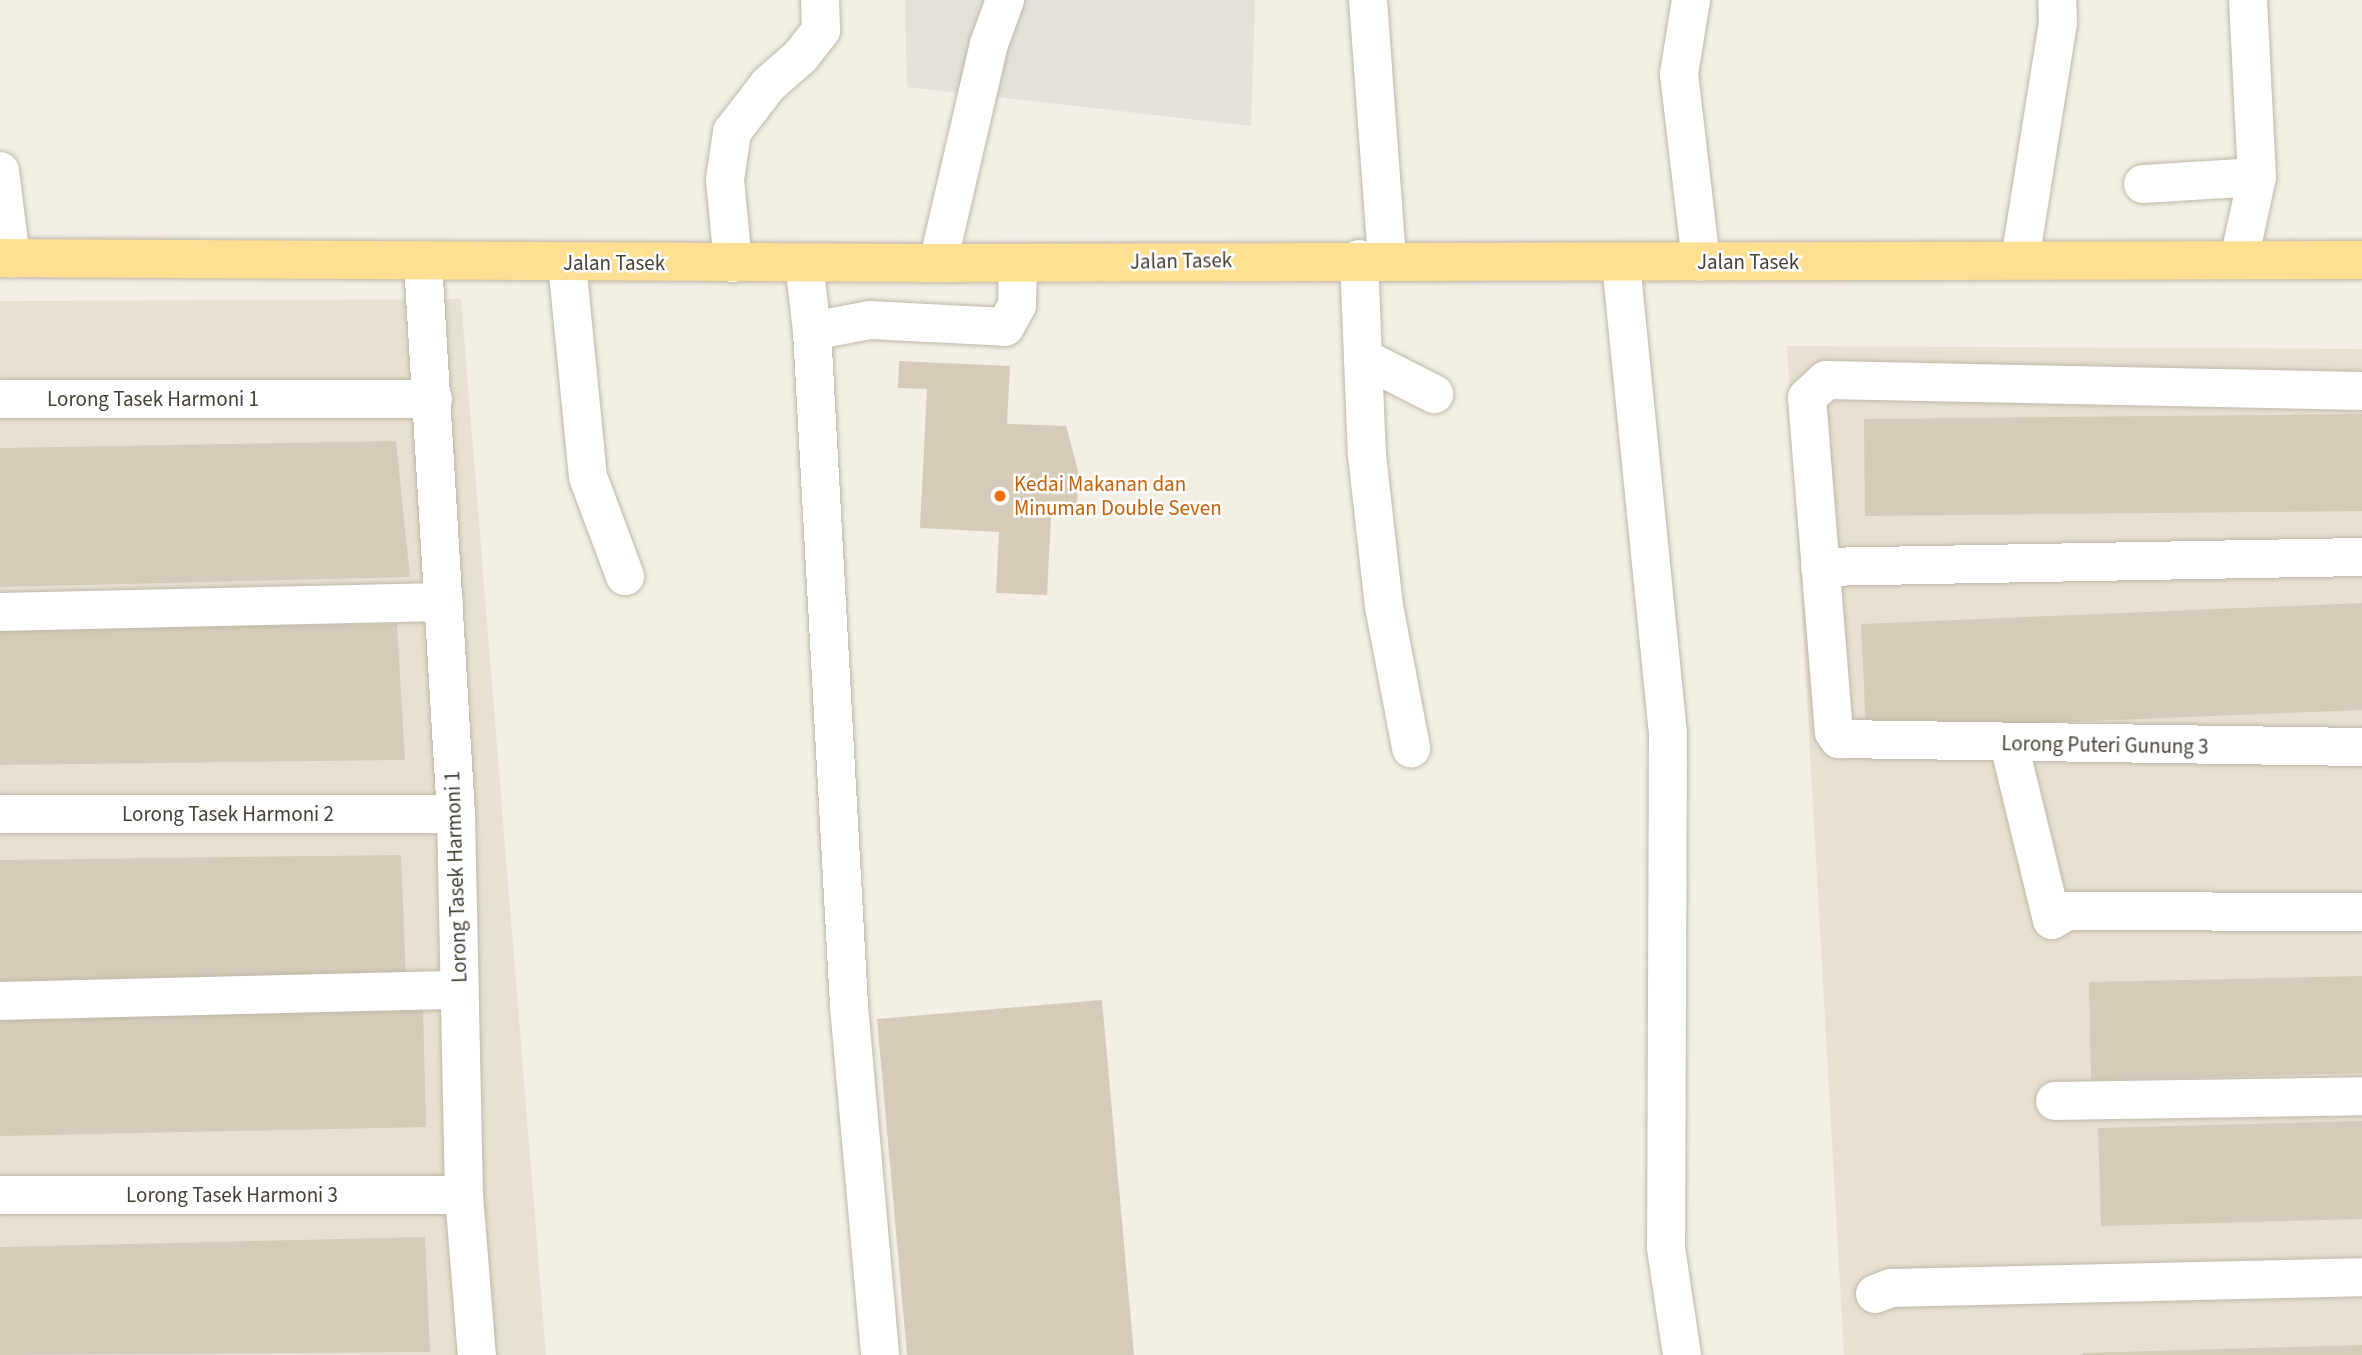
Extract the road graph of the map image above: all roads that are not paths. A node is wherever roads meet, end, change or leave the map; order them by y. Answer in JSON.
{"nodes":[{"id":1,"x":820,"y":0,"type":"edge"},
{"id":2,"x":1005,"y":0,"type":"edge"},
{"id":3,"x":1368,"y":0,"type":"edge"},
{"id":4,"x":1691,"y":0,"type":"edge"},
{"id":5,"x":2057,"y":0,"type":"edge"},
{"id":6,"x":2248,"y":0,"type":"edge"},
{"id":7,"x":0,"y":171,"type":"edge"},
{"id":8,"x":2256,"y":177,"type":"junction"},
{"id":9,"x":2143,"y":184,"type":"dead end"},
{"id":10,"x":5,"y":258,"type":"edge"},
{"id":11,"x":1373,"y":259,"type":"junction"},
{"id":12,"x":2020,"y":260,"type":"junction"},
{"id":13,"x":2239,"y":260,"type":"junction"},
{"id":14,"x":2362,"y":260,"type":"edge"},
{"id":15,"x":424,"y":262,"type":"junction"},
{"id":16,"x":733,"y":262,"type":"junction"},
{"id":17,"x":1701,"y":262,"type":"junction"},
{"id":18,"x":567,"y":263,"type":"junction"},
{"id":19,"x":804,"y":263,"type":"junction"},
{"id":20,"x":938,"y":263,"type":"junction"},
{"id":21,"x":1018,"y":263,"type":"junction"},
{"id":22,"x":1621,"y":263,"type":"junction"},
{"id":23,"x":812,"y":331,"type":"junction"},
{"id":24,"x":1363,"y":358,"type":"junction"},
{"id":25,"x":2362,"y":391,"type":"edge"},
{"id":26,"x":1434,"y":394,"type":"dead end"},
{"id":27,"x":0,"y":399,"type":"edge"},
{"id":28,"x":433,"y":399,"type":"junction"},
{"id":29,"x":2362,"y":557,"type":"edge"},
{"id":30,"x":1821,"y":567,"type":"junction"},
{"id":31,"x":625,"y":576,"type":"dead end"},
{"id":32,"x":444,"y":602,"type":"junction"},
{"id":33,"x":0,"y":612,"type":"edge"},
{"id":34,"x":2009,"y":744,"type":"junction"},
{"id":35,"x":2362,"y":747,"type":"edge"},
{"id":36,"x":1411,"y":748,"type":"dead end"},
{"id":37,"x":0,"y":814,"type":"edge"},
{"id":38,"x":456,"y":814,"type":"junction"},
{"id":39,"x":2362,"y":912,"type":"edge"},
{"id":40,"x":460,"y":990,"type":"junction"},
{"id":41,"x":0,"y":1002,"type":"edge"},
{"id":42,"x":2362,"y":1096,"type":"edge"},
{"id":43,"x":2055,"y":1101,"type":"dead end"},
{"id":44,"x":0,"y":1195,"type":"edge"},
{"id":45,"x":464,"y":1195,"type":"junction"},
{"id":46,"x":2362,"y":1277,"type":"edge"},
{"id":47,"x":1875,"y":1294,"type":"dead end"},
{"id":48,"x":477,"y":1355,"type":"edge"},
{"id":49,"x":880,"y":1355,"type":"edge"},
{"id":50,"x":1682,"y":1355,"type":"edge"}],
"edges":[{"from":1,"to":16,"type":"street"},
{"from":2,"to":20,"type":"street"},
{"from":3,"to":11,"type":"street"},
{"from":4,"to":17,"type":"street"},
{"from":5,"to":12,"type":"street"},
{"from":6,"to":8,"type":"street"},
{"from":7,"to":10,"type":"street"},
{"from":8,"to":9,"type":"street"},
{"from":8,"to":13,"type":"street"},
{"from":10,"to":15,"type":"main road","name":"Jalan Tasek"},
{"from":11,"to":21,"type":"main road","name":"Jalan Tasek"},
{"from":11,"to":22,"type":"main road","name":"Jalan Tasek"},
{"from":11,"to":24,"type":"street"},
{"from":12,"to":13,"type":"main road","name":"Jalan Tasek"},
{"from":12,"to":17,"type":"main road","name":"Jalan Tasek"},
{"from":13,"to":14,"type":"main road","name":"Jalan Tasek"},
{"from":15,"to":18,"type":"main road","name":"Jalan Tasek"},
{"from":15,"to":28,"type":"street","name":"Lorong Tasek Harmoni 1"},
{"from":16,"to":18,"type":"main road","name":"Jalan Tasek"},
{"from":16,"to":19,"type":"main road","name":"Jalan Tasek"},
{"from":17,"to":22,"type":"main road","name":"Jalan Tasek"},
{"from":18,"to":31,"type":"street"},
{"from":19,"to":20,"type":"main road","name":"Jalan Tasek"},
{"from":19,"to":23,"type":"street"},
{"from":20,"to":21,"type":"main road","name":"Jalan Tasek"},
{"from":21,"to":23,"type":"street"},
{"from":22,"to":50,"type":"street"},
{"from":23,"to":49,"type":"street"},
{"from":24,"to":26,"type":"street"},
{"from":24,"to":36,"type":"street"},
{"from":25,"to":30,"type":"street"},
{"from":27,"to":28,"type":"street","name":"Lorong Tasek Harmoni 1"},
{"from":28,"to":32,"type":"street","name":"Lorong Tasek Harmoni 1"},
{"from":29,"to":30,"type":"street"},
{"from":30,"to":34,"type":"street","name":"Lorong Puteri Gunung 3"},
{"from":32,"to":33,"type":"street"},
{"from":32,"to":38,"type":"street","name":"Lorong Tasek Harmoni 1"},
{"from":34,"to":35,"type":"street","name":"Lorong Puteri Gunung 3"},
{"from":34,"to":39,"type":"street"},
{"from":37,"to":38,"type":"street","name":"Lorong Tasek Harmoni 2"},
{"from":38,"to":40,"type":"street","name":"Lorong Tasek Harmoni 1"},
{"from":40,"to":41,"type":"street"},
{"from":40,"to":45,"type":"street","name":"Lorong Tasek Harmoni 1"},
{"from":42,"to":43,"type":"street"},
{"from":44,"to":45,"type":"street","name":"Lorong Tasek Harmoni 3"},
{"from":45,"to":48,"type":"street","name":"Lorong Tasek Harmoni 1"},
{"from":46,"to":47,"type":"street"}]}
